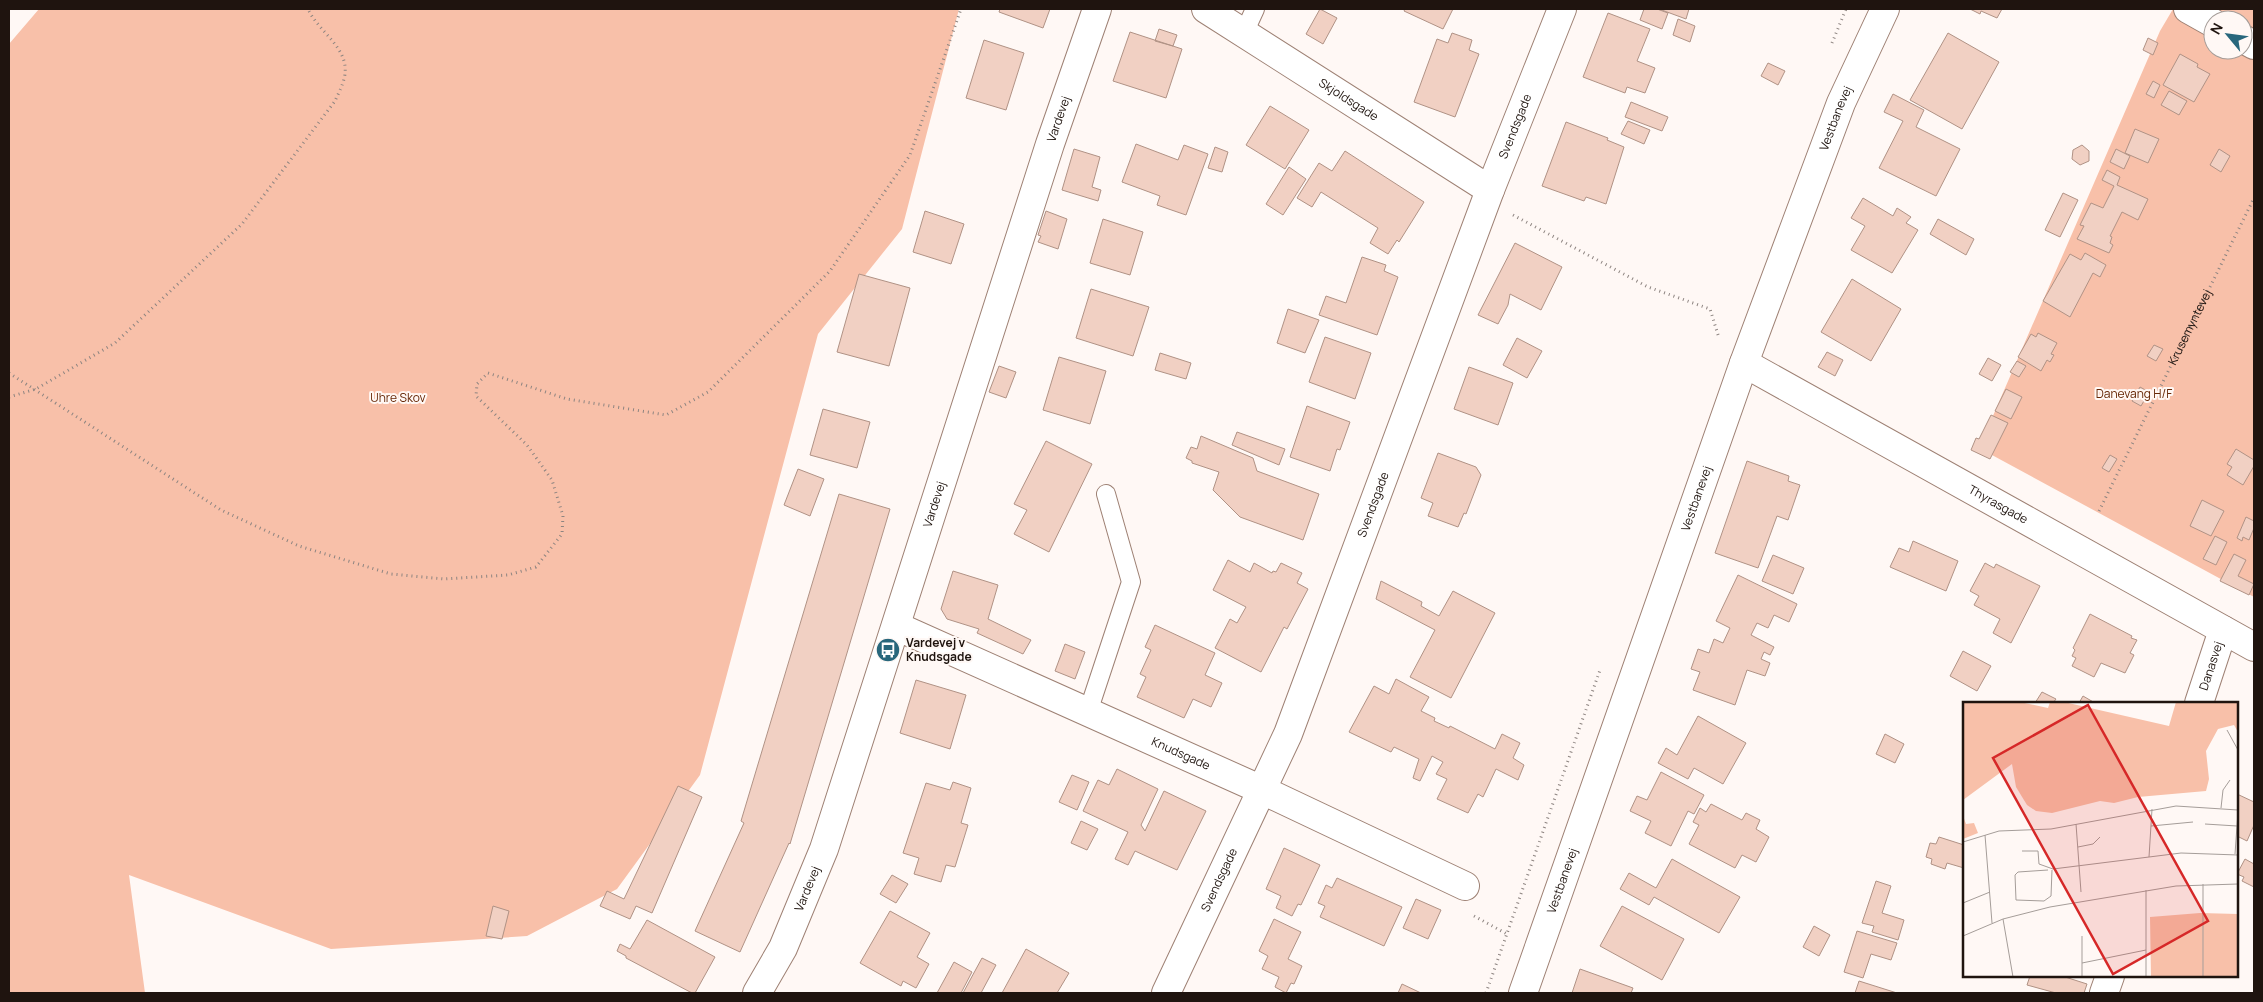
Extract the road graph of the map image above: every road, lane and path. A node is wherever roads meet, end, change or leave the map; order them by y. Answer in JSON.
{"nodes":[{"id":1,"x":308,"y":9,"type":"edge"},
{"id":2,"x":961,"y":9,"type":"edge"},
{"id":3,"x":1097,"y":9,"type":"edge"},
{"id":4,"x":1206,"y":9,"type":"edge"},
{"id":5,"x":1562,"y":9,"type":"edge"},
{"id":6,"x":1885,"y":9,"type":"edge"},
{"id":7,"x":2188,"y":9,"type":"edge"},
{"id":8,"x":2203,"y":17,"type":"edge"},
{"id":9,"x":1250,"y":21,"type":"edge"},
{"id":10,"x":1490,"y":190,"type":"junction"},
{"id":11,"x":2254,"y":198,"type":"edge"},
{"id":12,"x":1719,"y":339,"type":"dead end"},
{"id":13,"x":1744,"y":363,"type":"junction"},
{"id":14,"x":9,"y":373,"type":"edge"},
{"id":15,"x":36,"y":389,"type":"junction"},
{"id":16,"x":9,"y":397,"type":"edge"},
{"id":17,"x":1106,"y":494,"type":"dead end"},
{"id":18,"x":2099,"y":511,"type":"dead end"},
{"id":19,"x":896,"y":626,"type":"junction"},
{"id":20,"x":2223,"y":630,"type":"junction"},
{"id":21,"x":2254,"y":647,"type":"edge"},
{"id":22,"x":2200,"y":702,"type":"edge"},
{"id":23,"x":1088,"y":712,"type":"junction"},
{"id":24,"x":1262,"y":790,"type":"junction"},
{"id":25,"x":1465,"y":886,"type":"dead end"},
{"id":26,"x":2110,"y":977,"type":"edge"},
{"id":27,"x":757,"y":993,"type":"edge"},
{"id":28,"x":1166,"y":993,"type":"edge"},
{"id":29,"x":1522,"y":993,"type":"edge"},
{"id":30,"x":2104,"y":993,"type":"edge"}],
"edges":[{"from":1,"to":15,"type":"path"},
{"from":2,"to":15,"type":"path"},
{"from":3,"to":19,"type":"street","name":"Vardevej"},
{"from":4,"to":9,"type":"street","name":"Skjoldsgade"},
{"from":5,"to":10,"type":"street","name":"Svendsgade"},
{"from":6,"to":13,"type":"street","name":"Vestbanevej"},
{"from":7,"to":8,"type":"street"},
{"from":9,"to":10,"type":"street","name":"Skjoldsgade"},
{"from":10,"to":12,"type":"path"},
{"from":10,"to":24,"type":"street","name":"Svendsgade"},
{"from":11,"to":18,"type":"path","name":"Krusemyntevej"},
{"from":13,"to":20,"type":"street","name":"Thyrasgade"},
{"from":13,"to":29,"type":"street","name":"Vestbanevej"},
{"from":14,"to":15,"type":"path"},
{"from":15,"to":16,"type":"path"},
{"from":17,"to":23,"type":"lane"},
{"from":19,"to":23,"type":"street","name":"Knudsgade"},
{"from":19,"to":27,"type":"street","name":"Vardevej"},
{"from":20,"to":21,"type":"street","name":"Thyrasgade"},
{"from":20,"to":22,"type":"street","name":"Danasvej"},
{"from":23,"to":24,"type":"street","name":"Knudsgade"},
{"from":24,"to":25,"type":"street","name":"Knudsgade"},
{"from":24,"to":28,"type":"street","name":"Svendsgade"},
{"from":26,"to":30,"type":"street"}]}
